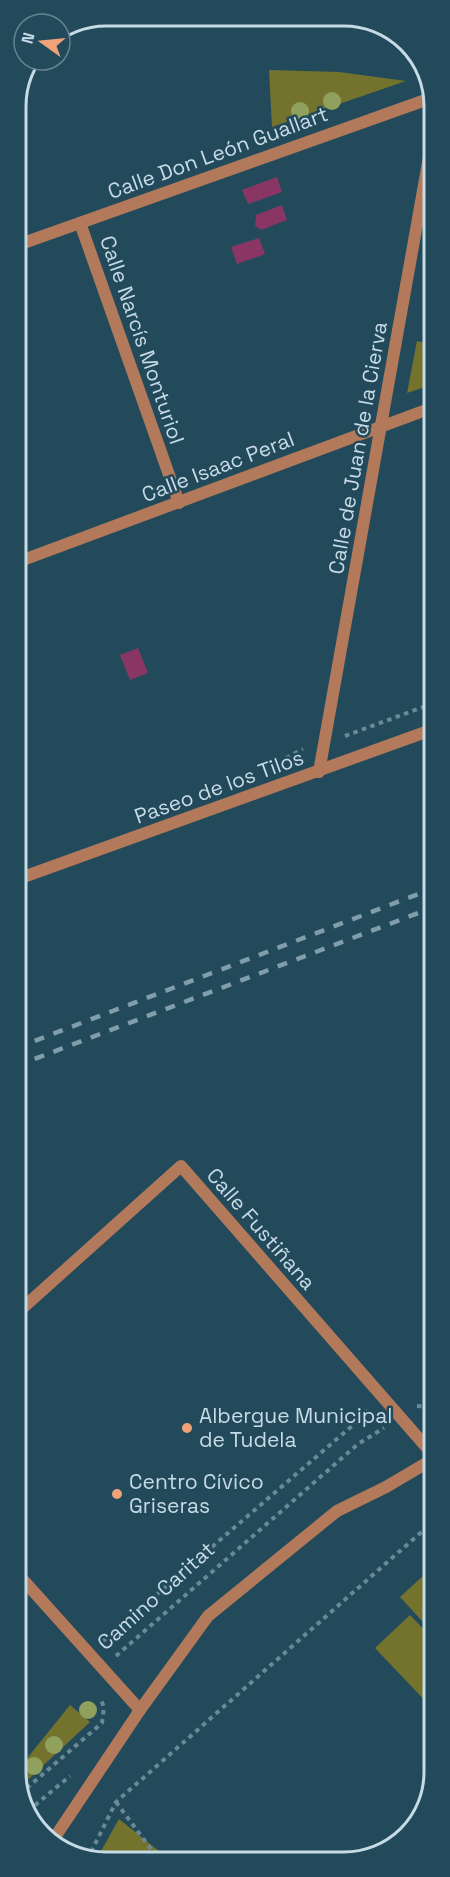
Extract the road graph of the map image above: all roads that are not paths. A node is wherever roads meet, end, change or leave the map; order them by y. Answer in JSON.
{"nodes":[{"id":1,"x":424,"y":101,"type":"edge"},
{"id":2,"x":424,"y":186,"type":"edge"},
{"id":3,"x":80,"y":223,"type":"junction"},
{"id":4,"x":26,"y":242,"type":"edge"},
{"id":5,"x":424,"y":411,"type":"edge"},
{"id":6,"x":382,"y":427,"type":"junction"},
{"id":7,"x":179,"y":503,"type":"junction"},
{"id":8,"x":26,"y":559,"type":"edge"},
{"id":9,"x":424,"y":733,"type":"edge"},
{"id":10,"x":319,"y":772,"type":"junction"},
{"id":11,"x":26,"y":876,"type":"edge"},
{"id":12,"x":26,"y":1305,"type":"edge"},
{"id":13,"x":424,"y":1445,"type":"edge"},
{"id":14,"x":424,"y":1465,"type":"edge"},
{"id":15,"x":26,"y":1583,"type":"edge"},
{"id":16,"x":140,"y":1710,"type":"junction"},
{"id":17,"x":56,"y":1834,"type":"edge"}],
"edges":[{"from":1,"to":3,"type":"street","name":"Calle Don León Guallart"},
{"from":2,"to":6,"type":"street","name":"Calle de Juan de la Cierva"},
{"from":3,"to":4,"type":"street","name":"Calle Don León Guallart"},
{"from":3,"to":7,"type":"street","name":"Calle Narcís Monturiol"},
{"from":5,"to":6,"type":"street","name":"Calle Isaac Peral"},
{"from":6,"to":7,"type":"street","name":"Calle Isaac Peral"},
{"from":6,"to":10,"type":"street","name":"Calle de Juan de la Cierva"},
{"from":7,"to":8,"type":"street","name":"Calle Isaac Peral"},
{"from":9,"to":10,"type":"street","name":"Paseo de los Tilos"},
{"from":10,"to":11,"type":"street","name":"Paseo de los Tilos"},
{"from":12,"to":13,"type":"street","name":"Calle Fustiñana"},
{"from":14,"to":16,"type":"street"},
{"from":15,"to":16,"type":"street"},
{"from":16,"to":17,"type":"street"}]}
